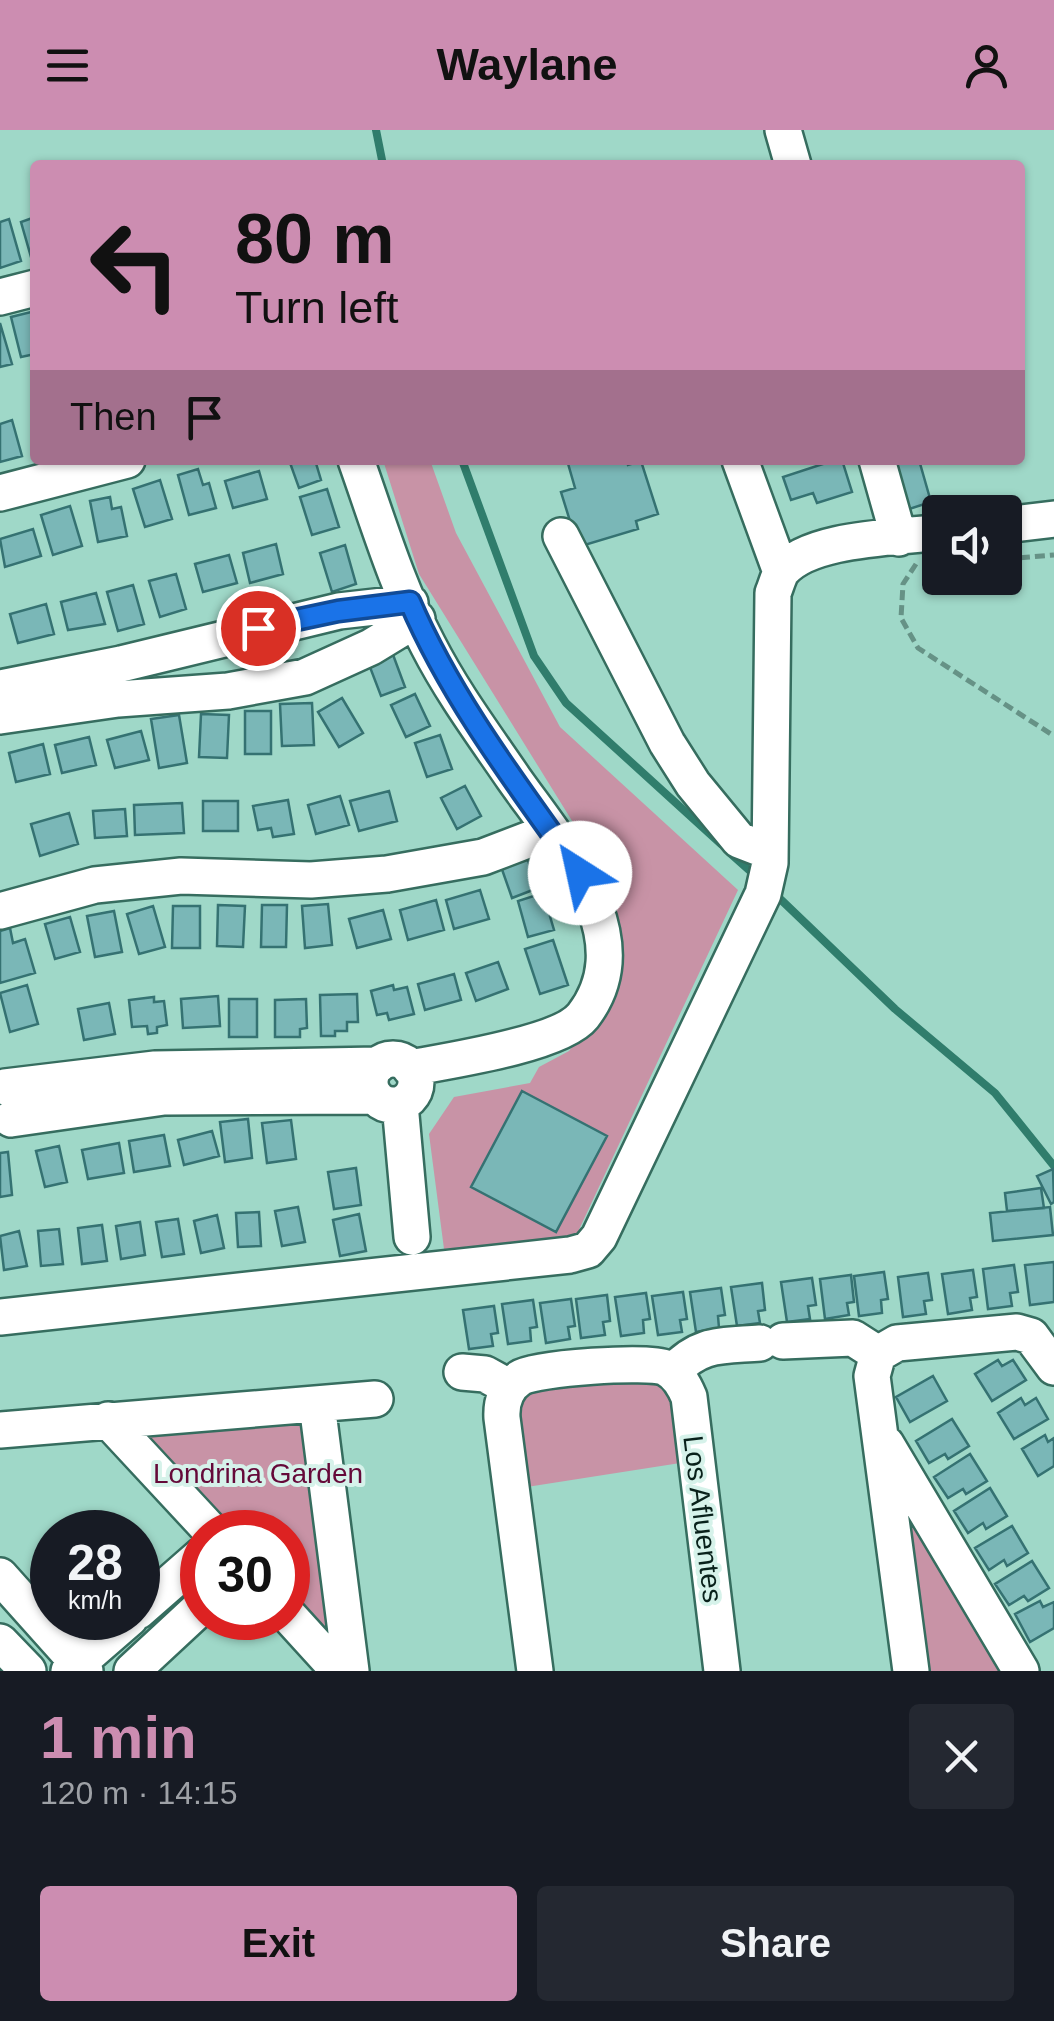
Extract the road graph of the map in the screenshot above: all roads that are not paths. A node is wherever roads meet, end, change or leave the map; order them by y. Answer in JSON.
{"nodes":[{"id":1,"x":783,"y":130,"type":"edge"},
{"id":2,"x":792,"y":160,"type":"edge"},
{"id":3,"x":30,"y":289,"type":"edge"},
{"id":4,"x":0,"y":296,"type":"edge"},
{"id":5,"x":108,"y":465,"type":"edge"},
{"id":6,"x":358,"y":465,"type":"edge"},
{"id":7,"x":742,"y":465,"type":"edge"},
{"id":8,"x":879,"y":465,"type":"edge"},
{"id":9,"x":0,"y":494,"type":"edge"},
{"id":10,"x":1054,"y":519,"type":"edge"},
{"id":11,"x":1022,"y":522,"type":"edge"},
{"id":12,"x":561,"y":536,"type":"dead end"},
{"id":13,"x":922,"y":543,"type":"edge"},
{"id":14,"x":906,"y":552,"type":"junction"},
{"id":15,"x":781,"y":572,"type":"junction"},
{"id":16,"x":413,"y":611,"type":"junction"},
{"id":17,"x":140,"y":659,"type":"junction"},
{"id":18,"x":0,"y":688,"type":"edge"},
{"id":19,"x":147,"y":698,"type":"junction"},
{"id":20,"x":0,"y":716,"type":"edge"},
{"id":21,"x":551,"y":831,"type":"junction"},
{"id":22,"x":767,"y":873,"type":"junction"},
{"id":23,"x":0,"y":910,"type":"edge"},
{"id":24,"x":391,"y":1083,"type":"junction"},
{"id":25,"x":4,"y":1105,"type":"edge"},
{"id":26,"x":412,"y":1236,"type":"dead end"},
{"id":27,"x":0,"y":1317,"type":"edge"},
{"id":28,"x":878,"y":1354,"type":"junction"},
{"id":29,"x":1054,"y":1368,"type":"edge"},
{"id":30,"x":462,"y":1372,"type":"dead end"},
{"id":31,"x":672,"y":1372,"type":"junction"},
{"id":32,"x":509,"y":1388,"type":"junction"},
{"id":33,"x":375,"y":1399,"type":"dead end"},
{"id":34,"x":317,"y":1404,"type":"junction"},
{"id":35,"x":108,"y":1420,"type":"junction"},
{"id":36,"x":0,"y":1430,"type":"edge"},
{"id":37,"x":878,"y":1430,"type":"junction"},
{"id":38,"x":192,"y":1510,"type":"edge"},
{"id":39,"x":180,"y":1574,"type":"edge"},
{"id":40,"x":0,"y":1576,"type":"edge"},
{"id":41,"x":160,"y":1592,"type":"edge"},
{"id":42,"x":28,"y":1607,"type":"junction"},
{"id":43,"x":180,"y":1626,"type":"edge"},
{"id":44,"x":0,"y":1633,"type":"edge"},
{"id":45,"x":107,"y":1640,"type":"edge"},
{"id":46,"x":310,"y":1640,"type":"edge"},
{"id":47,"x":0,"y":1642,"type":"edge"},
{"id":48,"x":77,"y":1669,"type":"edge"},
{"id":49,"x":28,"y":1671,"type":"edge"},
{"id":50,"x":132,"y":1671,"type":"edge"},
{"id":51,"x":339,"y":1671,"type":"edge"},
{"id":52,"x":351,"y":1671,"type":"edge"},
{"id":53,"x":534,"y":1671,"type":"edge"},
{"id":54,"x":722,"y":1671,"type":"edge"},
{"id":55,"x":911,"y":1671,"type":"edge"},
{"id":56,"x":1022,"y":1671,"type":"edge"}],
"edges":[{"from":1,"to":2,"type":"street"},
{"from":3,"to":4,"type":"street"},
{"from":5,"to":9,"type":"street"},
{"from":6,"to":16,"type":"street"},
{"from":7,"to":15,"type":"street"},
{"from":8,"to":14,"type":"street"},
{"from":10,"to":11,"type":"street"},
{"from":12,"to":22,"type":"street"},
{"from":13,"to":14,"type":"street"},
{"from":14,"to":15,"type":"street"},
{"from":15,"to":22,"type":"street"},
{"from":16,"to":17,"type":"street"},
{"from":16,"to":19,"type":"street"},
{"from":16,"to":21,"type":"street"},
{"from":17,"to":18,"type":"street"},
{"from":17,"to":19,"type":"street"},
{"from":19,"to":20,"type":"street"},
{"from":21,"to":23,"type":"street"},
{"from":21,"to":24,"type":"street"},
{"from":22,"to":27,"type":"street"},
{"from":24,"to":25,"type":"street"},
{"from":24,"to":26,"type":"street"},
{"from":28,"to":29,"type":"street"},
{"from":28,"to":31,"type":"street"},
{"from":28,"to":37,"type":"street"},
{"from":30,"to":32,"type":"street"},
{"from":31,"to":32,"type":"street"},
{"from":31,"to":54,"type":"street","name":"Los Afluentes"},
{"from":32,"to":53,"type":"street"},
{"from":33,"to":34,"type":"street"},
{"from":34,"to":35,"type":"street"},
{"from":34,"to":52,"type":"street"},
{"from":35,"to":36,"type":"street"},
{"from":35,"to":38,"type":"street"},
{"from":37,"to":55,"type":"street"},
{"from":37,"to":56,"type":"street"},
{"from":39,"to":41,"type":"street"},
{"from":40,"to":42,"type":"street"},
{"from":42,"to":44,"type":"street"},
{"from":42,"to":48,"type":"street"},
{"from":43,"to":50,"type":"street"},
{"from":45,"to":48,"type":"street"},
{"from":46,"to":51,"type":"street"},
{"from":47,"to":49,"type":"street"}]}
